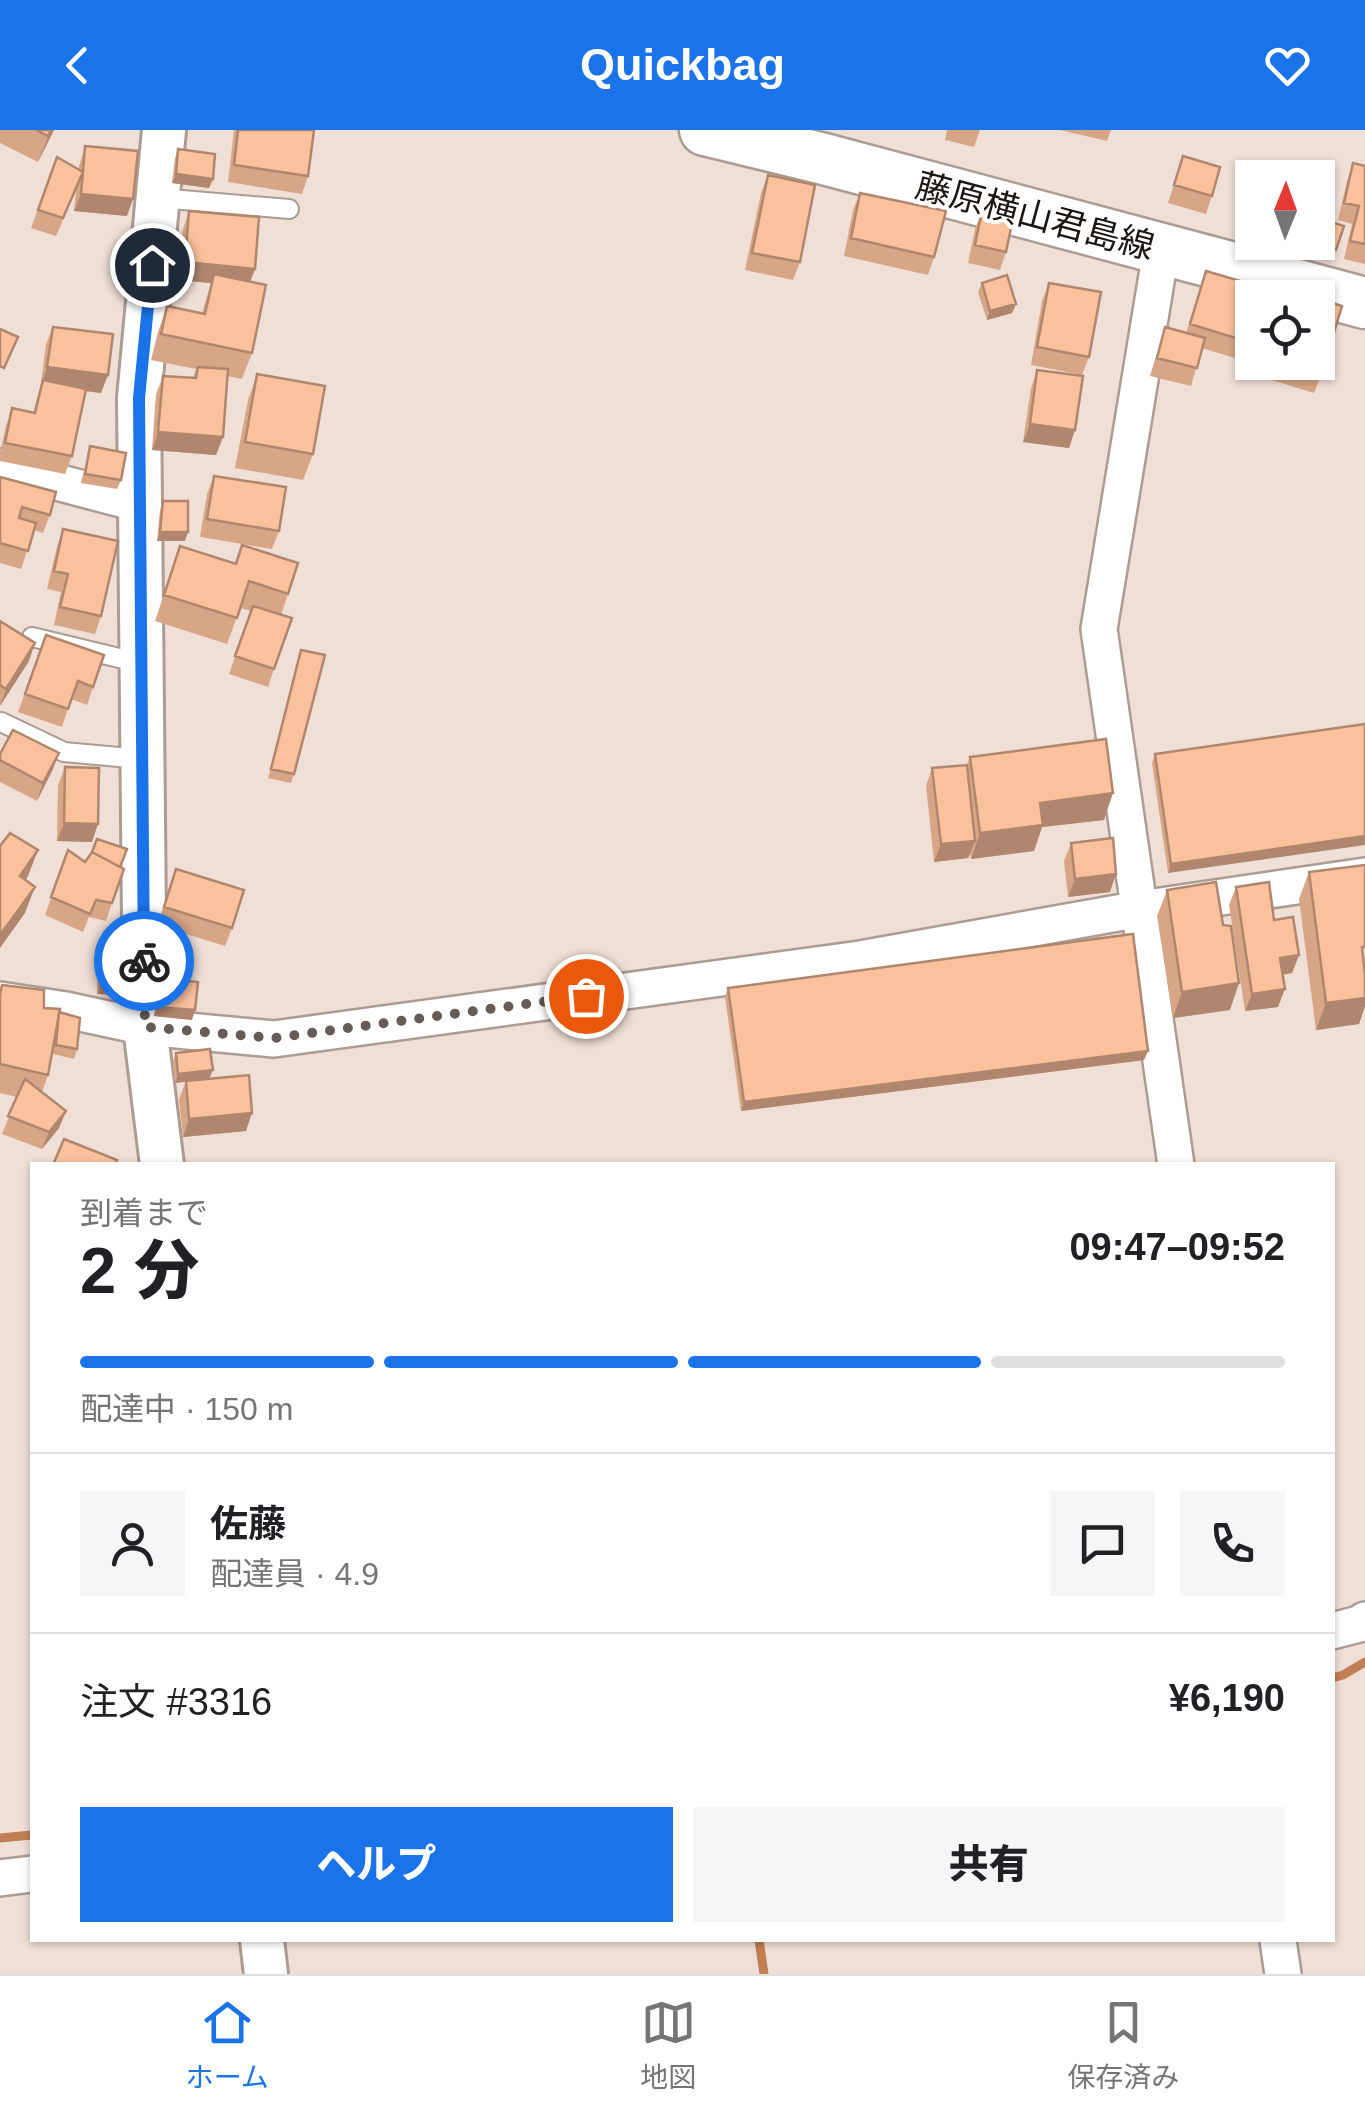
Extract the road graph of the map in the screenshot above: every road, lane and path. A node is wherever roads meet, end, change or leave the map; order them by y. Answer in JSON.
{"nodes":[{"id":1,"x":164,"y":130,"type":"edge"},
{"id":2,"x":705,"y":130,"type":"edge"},
{"id":3,"x":828,"y":144,"type":"edge"},
{"id":4,"x":158,"y":198,"type":"junction"},
{"id":5,"x":289,"y":209,"type":"dead end"},
{"id":6,"x":1162,"y":251,"type":"junction"},
{"id":7,"x":1365,"y":303,"type":"edge"},
{"id":8,"x":0,"y":468,"type":"edge"},
{"id":9,"x":140,"y":504,"type":"junction"},
{"id":10,"x":32,"y":637,"type":"edge"},
{"id":11,"x":140,"y":662,"type":"junction"},
{"id":12,"x":1,"y":722,"type":"edge"},
{"id":13,"x":142,"y":759,"type":"junction"},
{"id":14,"x":1365,"y":876,"type":"edge"},
{"id":15,"x":1140,"y":909,"type":"junction"},
{"id":16,"x":0,"y":1000,"type":"edge"},
{"id":17,"x":145,"y":1027,"type":"junction"},
{"id":18,"x":162,"y":1162,"type":"edge"},
{"id":19,"x":1176,"y":1162,"type":"edge"},
{"id":20,"x":1365,"y":1620,"type":"edge"},
{"id":21,"x":1335,"y":1631,"type":"edge"},
{"id":22,"x":30,"y":1874,"type":"edge"},
{"id":23,"x":0,"y":1878,"type":"edge"},
{"id":24,"x":262,"y":1942,"type":"edge"},
{"id":25,"x":1278,"y":1942,"type":"edge"},
{"id":26,"x":266,"y":1974,"type":"edge"},
{"id":27,"x":1283,"y":1974,"type":"edge"}],
"edges":[{"from":1,"to":4,"type":"street"},
{"from":2,"to":3,"type":"main road","name":"藤原横山君島線"},
{"from":3,"to":6,"type":"main road","name":"藤原横山君島線"},
{"from":4,"to":5,"type":"lane"},
{"from":4,"to":9,"type":"street"},
{"from":6,"to":7,"type":"main road","name":"藤原横山君島線"},
{"from":6,"to":15,"type":"street"},
{"from":8,"to":9,"type":"street"},
{"from":9,"to":11,"type":"street"},
{"from":10,"to":11,"type":"lane"},
{"from":11,"to":13,"type":"street"},
{"from":12,"to":13,"type":"lane"},
{"from":13,"to":17,"type":"street"},
{"from":14,"to":15,"type":"street"},
{"from":15,"to":17,"type":"street"},
{"from":15,"to":19,"type":"street"},
{"from":16,"to":17,"type":"street"},
{"from":17,"to":18,"type":"street"},
{"from":20,"to":21,"type":"street"},
{"from":22,"to":23,"type":"street"},
{"from":24,"to":26,"type":"street"},
{"from":25,"to":27,"type":"street"}]}
